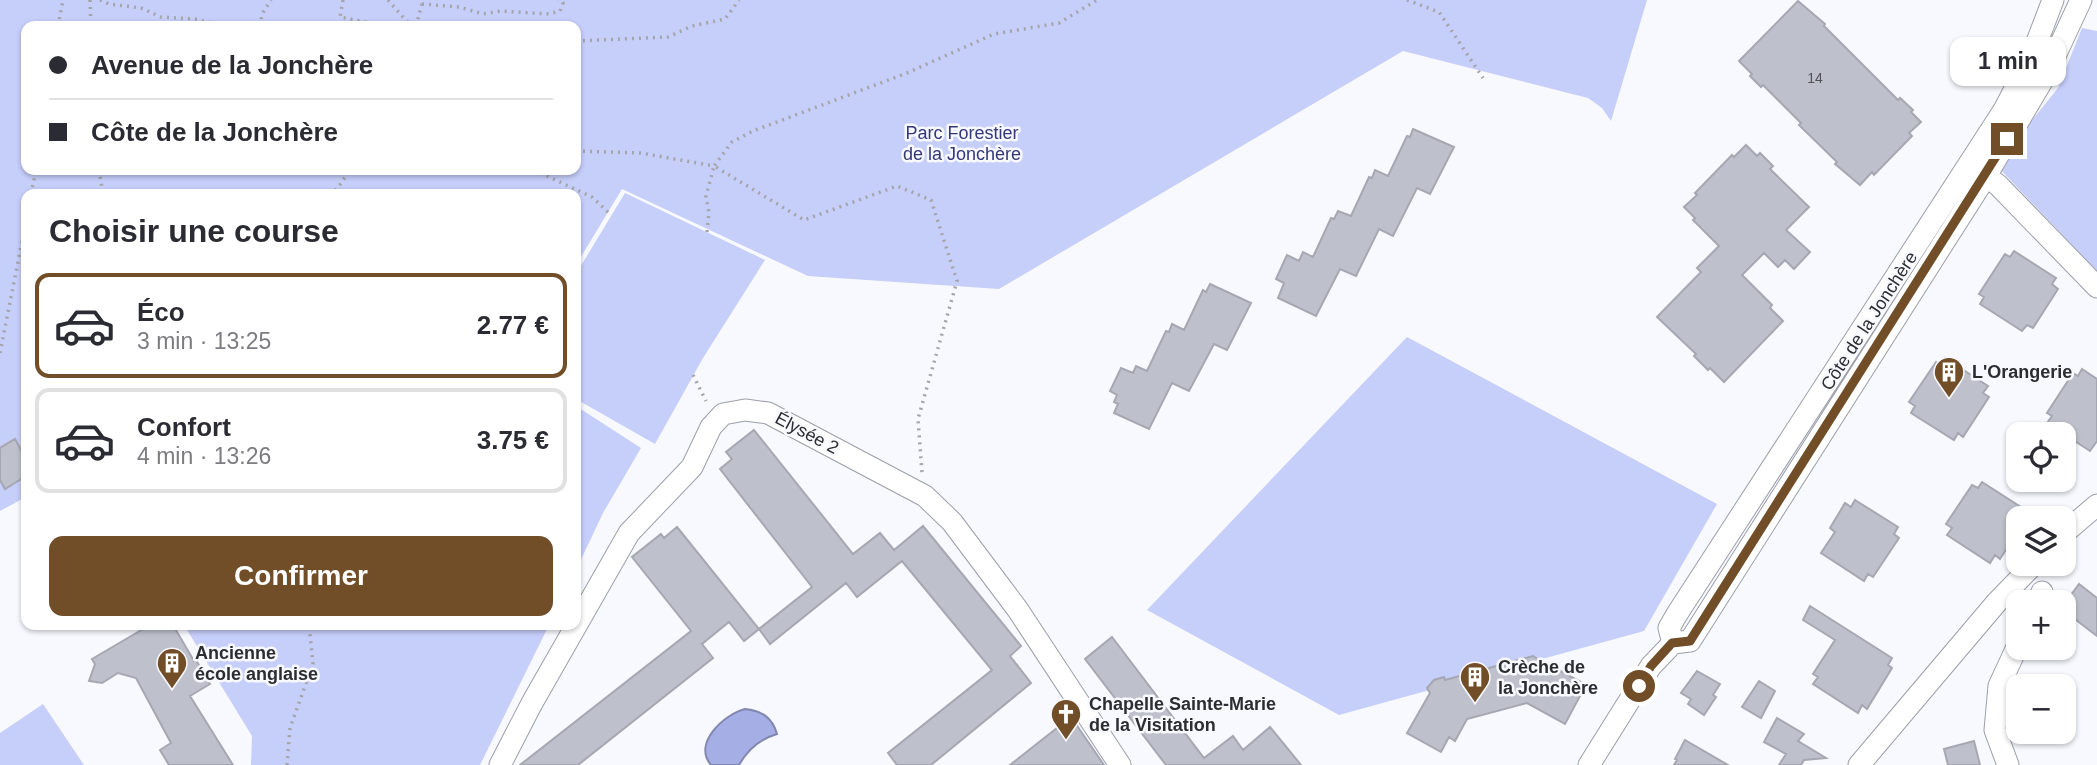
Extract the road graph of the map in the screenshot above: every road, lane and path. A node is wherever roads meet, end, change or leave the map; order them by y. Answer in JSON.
{"nodes":[{"id":1,"x":63,"y":0,"type":"edge"},
{"id":2,"x":90,"y":0,"type":"edge"},
{"id":3,"x":100,"y":0,"type":"edge"},
{"id":4,"x":271,"y":0,"type":"edge"},
{"id":5,"x":343,"y":0,"type":"edge"},
{"id":6,"x":388,"y":0,"type":"edge"},
{"id":7,"x":558,"y":0,"type":"edge"},
{"id":8,"x":739,"y":0,"type":"edge"},
{"id":9,"x":1097,"y":0,"type":"edge"},
{"id":10,"x":1407,"y":0,"type":"edge"},
{"id":11,"x":2053,"y":0,"type":"edge"},
{"id":12,"x":2081,"y":0,"type":"edge"},
{"id":13,"x":422,"y":2,"type":"edge"},
{"id":14,"x":59,"y":21,"type":"edge"},
{"id":15,"x":92,"y":21,"type":"edge"},
{"id":16,"x":203,"y":21,"type":"edge"},
{"id":17,"x":261,"y":21,"type":"edge"},
{"id":18,"x":360,"y":21,"type":"edge"},
{"id":19,"x":408,"y":21,"type":"edge"},
{"id":20,"x":415,"y":21,"type":"edge"},
{"id":21,"x":581,"y":41,"type":"edge"},
{"id":22,"x":1483,"y":78,"type":"dead end"},
{"id":23,"x":581,"y":151,"type":"edge"},
{"id":24,"x":714,"y":166,"type":"junction"},
{"id":25,"x":1978,"y":170,"type":"junction"},
{"id":26,"x":545,"y":175,"type":"edge"},
{"id":27,"x":575,"y":189,"type":"edge"},
{"id":28,"x":581,"y":192,"type":"edge"},
{"id":29,"x":611,"y":215,"type":"dead end"},
{"id":30,"x":707,"y":232,"type":"dead end"},
{"id":31,"x":21,"y":246,"type":"edge"},
{"id":32,"x":2097,"y":287,"type":"edge"},
{"id":33,"x":0,"y":353,"type":"edge"},
{"id":34,"x":693,"y":375,"type":"dead end"},
{"id":35,"x":716,"y":422,"type":"junction"},
{"id":36,"x":925,"y":496,"type":"junction"},
{"id":37,"x":2097,"y":505,"type":"edge"},
{"id":38,"x":2076,"y":523,"type":"edge"},
{"id":39,"x":2023,"y":576,"type":"edge"},
{"id":40,"x":581,"y":617,"type":"edge"},
{"id":41,"x":310,"y":630,"type":"edge"},
{"id":42,"x":574,"y":630,"type":"edge"},
{"id":43,"x":1672,"y":643,"type":"junction"},
{"id":44,"x":2011,"y":660,"type":"edge"},
{"id":45,"x":287,"y":765,"type":"edge"},
{"id":46,"x":500,"y":765,"type":"edge"},
{"id":47,"x":1121,"y":765,"type":"edge"},
{"id":48,"x":1589,"y":765,"type":"edge"},
{"id":49,"x":1859,"y":765,"type":"edge"},
{"id":50,"x":2007,"y":765,"type":"edge"}],
"edges":[{"from":1,"to":14,"type":"path"},
{"from":2,"to":15,"type":"path"},
{"from":3,"to":16,"type":"path"},
{"from":4,"to":17,"type":"path"},
{"from":5,"to":18,"type":"path"},
{"from":6,"to":19,"type":"path"},
{"from":7,"to":13,"type":"path"},
{"from":8,"to":21,"type":"path"},
{"from":9,"to":24,"type":"path"},
{"from":10,"to":22,"type":"path"},
{"from":11,"to":25,"type":"street","name":"Côte de la Jonchère"},
{"from":12,"to":25,"type":"street","name":"Côte de la Jonchère"},
{"from":13,"to":20,"type":"path"},
{"from":23,"to":24,"type":"path"},
{"from":24,"to":30,"type":"path"},
{"from":24,"to":36,"type":"path"},
{"from":25,"to":32,"type":"street"},
{"from":25,"to":43,"type":"street","name":"Côte de la Jonchère"},
{"from":25,"to":43,"type":"street","name":"Côte de la Jonchère"},
{"from":26,"to":27,"type":"path"},
{"from":28,"to":29,"type":"path"},
{"from":31,"to":33,"type":"path"},
{"from":34,"to":35,"type":"path"},
{"from":35,"to":36,"type":"street","name":"Élysée 2"},
{"from":35,"to":40,"type":"street"},
{"from":36,"to":47,"type":"street","name":"Élysée 2"},
{"from":37,"to":38,"type":"street"},
{"from":39,"to":49,"type":"street"},
{"from":41,"to":45,"type":"path"},
{"from":42,"to":46,"type":"street"},
{"from":43,"to":48,"type":"street"},
{"from":44,"to":50,"type":"street"}]}
